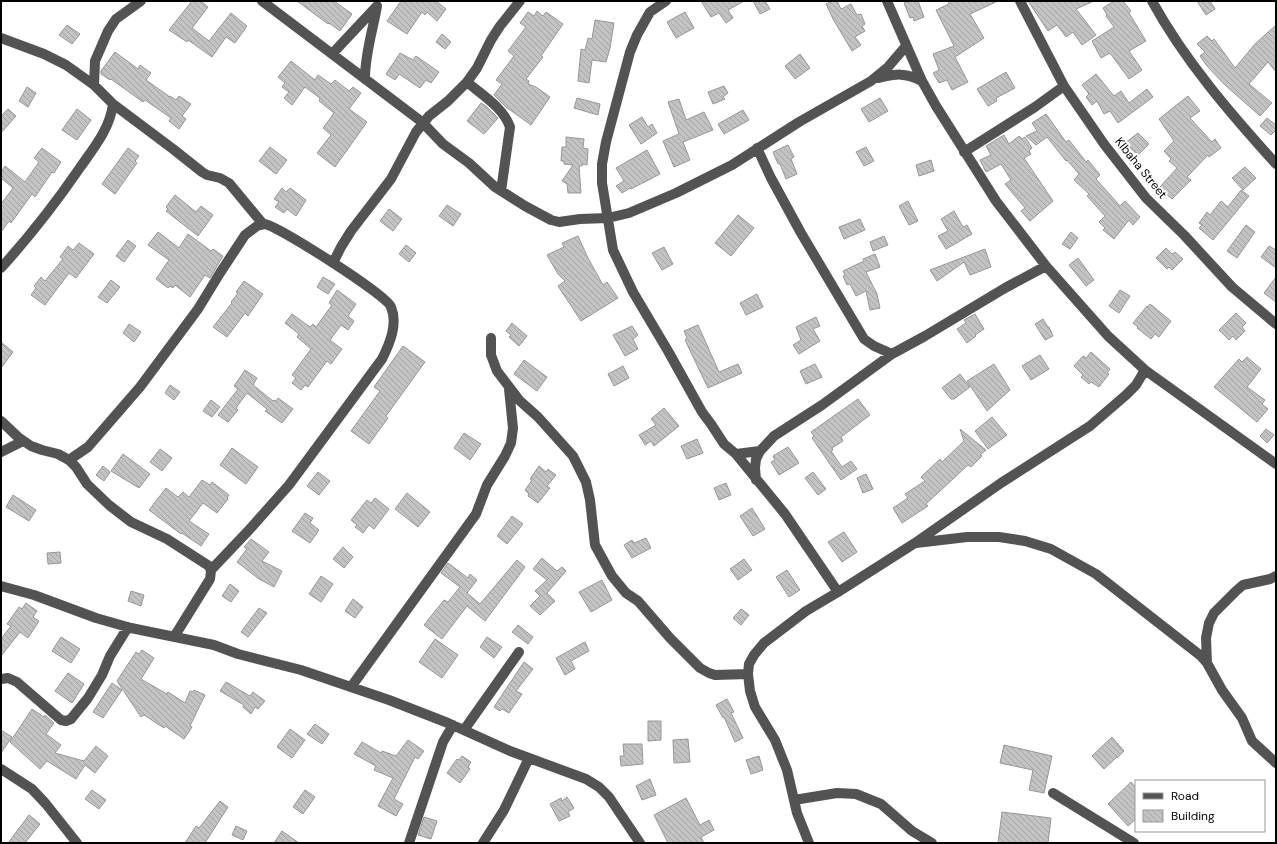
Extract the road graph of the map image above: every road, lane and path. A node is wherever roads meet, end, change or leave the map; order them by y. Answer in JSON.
{"nodes":[{"id":1,"x":141,"y":1,"type":"edge"},
{"id":2,"x":262,"y":1,"type":"edge"},
{"id":3,"x":520,"y":1,"type":"edge"},
{"id":4,"x":666,"y":1,"type":"edge"},
{"id":5,"x":886,"y":1,"type":"edge"},
{"id":6,"x":1020,"y":1,"type":"edge"},
{"id":7,"x":1152,"y":1,"type":"edge"},
{"id":8,"x":379,"y":3,"type":"edge"},
{"id":9,"x":1,"y":38,"type":"edge"},
{"id":10,"x":906,"y":46,"type":"junction"},
{"id":11,"x":332,"y":54,"type":"junction"},
{"id":12,"x":364,"y":78,"type":"junction"},
{"id":13,"x":875,"y":78,"type":"junction"},
{"id":14,"x":922,"y":81,"type":"junction"},
{"id":15,"x":467,"y":82,"type":"junction"},
{"id":16,"x":94,"y":86,"type":"junction"},
{"id":17,"x":1064,"y":86,"type":"junction"},
{"id":18,"x":113,"y":104,"type":"junction"},
{"id":19,"x":422,"y":122,"type":"junction"},
{"id":20,"x":757,"y":148,"type":"junction"},
{"id":21,"x":964,"y":152,"type":"junction"},
{"id":22,"x":1276,"y":164,"type":"edge"},
{"id":23,"x":501,"y":191,"type":"junction"},
{"id":24,"x":608,"y":218,"type":"junction"},
{"id":25,"x":263,"y":224,"type":"junction"},
{"id":26,"x":333,"y":263,"type":"junction"},
{"id":27,"x":1046,"y":266,"type":"junction"},
{"id":28,"x":1,"y":268,"type":"edge"},
{"id":29,"x":1276,"y":324,"type":"edge"},
{"id":30,"x":491,"y":338,"type":"dead end"},
{"id":31,"x":892,"y":354,"type":"junction"},
{"id":32,"x":1145,"y":370,"type":"junction"},
{"id":33,"x":509,"y":388,"type":"junction"},
{"id":34,"x":1,"y":421,"type":"edge"},
{"id":35,"x":23,"y":441,"type":"junction"},
{"id":36,"x":760,"y":451,"type":"junction"},
{"id":37,"x":1,"y":452,"type":"edge"},
{"id":38,"x":736,"y":454,"type":"junction"},
{"id":39,"x":69,"y":460,"type":"junction"},
{"id":40,"x":1276,"y":464,"type":"edge"},
{"id":41,"x":756,"y":480,"type":"junction"},
{"id":42,"x":915,"y":543,"type":"junction"},
{"id":43,"x":211,"y":570,"type":"junction"},
{"id":44,"x":1276,"y":576,"type":"edge"},
{"id":45,"x":1,"y":586,"type":"edge"},
{"id":46,"x":838,"y":592,"type":"junction"},
{"id":47,"x":128,"y":627,"type":"junction"},
{"id":48,"x":174,"y":637,"type":"junction"},
{"id":49,"x":518,"y":652,"type":"dead end"},
{"id":50,"x":1207,"y":663,"type":"junction"},
{"id":51,"x":748,"y":674,"type":"junction"},
{"id":52,"x":1,"y":678,"type":"edge"},
{"id":53,"x":351,"y":687,"type":"junction"},
{"id":54,"x":453,"y":725,"type":"junction"},
{"id":55,"x":464,"y":730,"type":"junction"},
{"id":56,"x":529,"y":758,"type":"junction"},
{"id":57,"x":1276,"y":764,"type":"edge"},
{"id":58,"x":1,"y":769,"type":"edge"},
{"id":59,"x":1054,"y":793,"type":"dead end"},
{"id":60,"x":794,"y":800,"type":"junction"},
{"id":61,"x":77,"y":843,"type":"edge"},
{"id":62,"x":409,"y":843,"type":"edge"},
{"id":63,"x":483,"y":843,"type":"edge"},
{"id":64,"x":640,"y":843,"type":"edge"},
{"id":65,"x":809,"y":843,"type":"edge"},
{"id":66,"x":932,"y":843,"type":"edge"},
{"id":67,"x":1134,"y":843,"type":"edge"}],
"edges":[{"from":1,"to":16,"type":"street"},
{"from":2,"to":11,"type":"street"},
{"from":3,"to":15,"type":"street"},
{"from":4,"to":24,"type":"street"},
{"from":5,"to":10,"type":"street"},
{"from":6,"to":17,"type":"street","name":"KIbaha Street"},
{"from":7,"to":22,"type":"street"},
{"from":8,"to":11,"type":"street"},
{"from":8,"to":12,"type":"street"},
{"from":9,"to":16,"type":"street"},
{"from":10,"to":13,"type":"street"},
{"from":10,"to":14,"type":"street"},
{"from":11,"to":12,"type":"street"},
{"from":12,"to":19,"type":"street"},
{"from":13,"to":14,"type":"street"},
{"from":13,"to":20,"type":"street"},
{"from":14,"to":21,"type":"street"},
{"from":15,"to":19,"type":"street"},
{"from":15,"to":23,"type":"street"},
{"from":16,"to":18,"type":"street"},
{"from":17,"to":21,"type":"street"},
{"from":17,"to":29,"type":"street","name":"KIbaha Street"},
{"from":18,"to":25,"type":"street"},
{"from":18,"to":28,"type":"street"},
{"from":19,"to":23,"type":"street"},
{"from":19,"to":26,"type":"street"},
{"from":20,"to":24,"type":"street"},
{"from":20,"to":31,"type":"street"},
{"from":21,"to":27,"type":"street"},
{"from":23,"to":24,"type":"street"},
{"from":24,"to":38,"type":"street"},
{"from":25,"to":26,"type":"street"},
{"from":25,"to":39,"type":"street"},
{"from":26,"to":43,"type":"street"},
{"from":27,"to":31,"type":"street"},
{"from":27,"to":32,"type":"street"},
{"from":30,"to":33,"type":"street"},
{"from":31,"to":36,"type":"street"},
{"from":32,"to":40,"type":"street"},
{"from":32,"to":42,"type":"street"},
{"from":33,"to":51,"type":"street"},
{"from":33,"to":53,"type":"street"},
{"from":34,"to":35,"type":"street"},
{"from":35,"to":37,"type":"street"},
{"from":35,"to":39,"type":"street"},
{"from":36,"to":38,"type":"street"},
{"from":36,"to":41,"type":"street"},
{"from":38,"to":41,"type":"street"},
{"from":39,"to":43,"type":"street"},
{"from":41,"to":46,"type":"street"},
{"from":42,"to":46,"type":"street"},
{"from":42,"to":50,"type":"street"},
{"from":43,"to":48,"type":"street"},
{"from":44,"to":50,"type":"street"},
{"from":45,"to":47,"type":"street"},
{"from":46,"to":51,"type":"street"},
{"from":47,"to":48,"type":"street"},
{"from":47,"to":52,"type":"street"},
{"from":48,"to":53,"type":"street"},
{"from":49,"to":55,"type":"street"},
{"from":50,"to":57,"type":"street"},
{"from":51,"to":60,"type":"street"},
{"from":53,"to":54,"type":"street"},
{"from":54,"to":55,"type":"street"},
{"from":54,"to":62,"type":"street"},
{"from":55,"to":56,"type":"street"},
{"from":56,"to":63,"type":"street"},
{"from":56,"to":64,"type":"street"},
{"from":58,"to":61,"type":"street"},
{"from":59,"to":67,"type":"street"},
{"from":60,"to":65,"type":"street"},
{"from":60,"to":66,"type":"street"}]}
